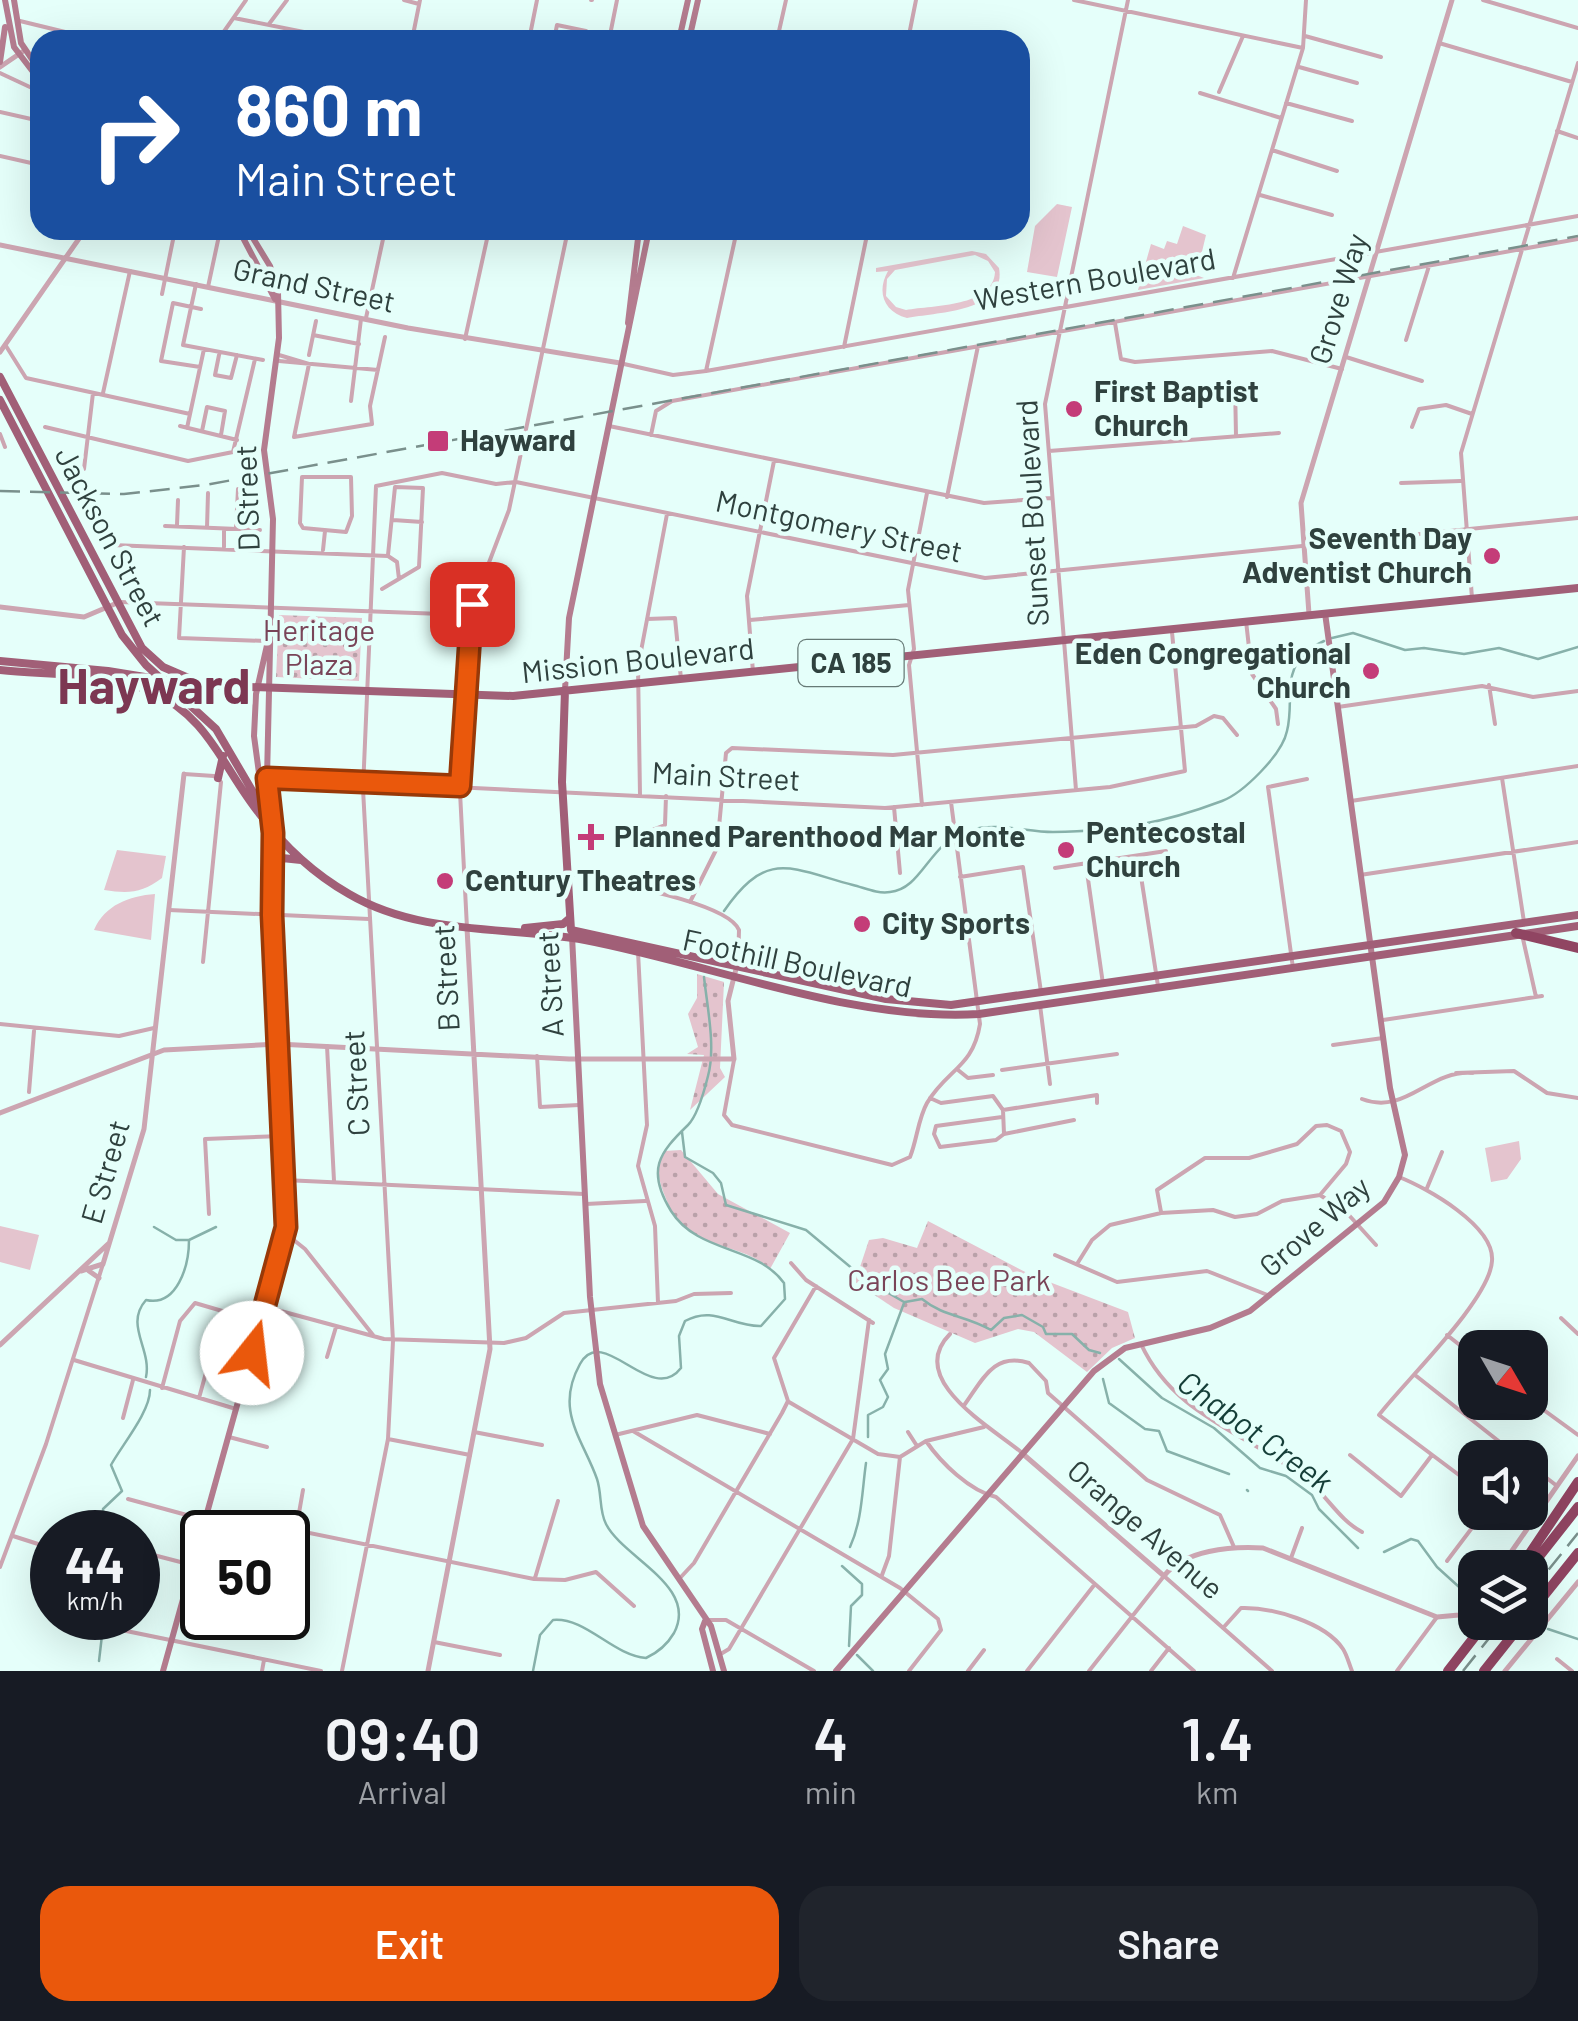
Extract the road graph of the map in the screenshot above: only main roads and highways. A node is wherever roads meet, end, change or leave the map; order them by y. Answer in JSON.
{"nodes":[{"id":1,"x":5,"y":0,"type":"edge"},
{"id":2,"x":14,"y":0,"type":"edge"},
{"id":3,"x":688,"y":0,"type":"edge"},
{"id":4,"x":698,"y":0,"type":"edge"},
{"id":5,"x":6,"y":19,"type":"edge"},
{"id":6,"x":682,"y":30,"type":"edge"},
{"id":7,"x":692,"y":30,"type":"edge"},
{"id":8,"x":22,"y":52,"type":"junction"},
{"id":9,"x":30,"y":60,"type":"edge"},
{"id":10,"x":30,"y":65,"type":"edge"},
{"id":11,"x":0,"y":67,"type":"edge"},
{"id":12,"x":244,"y":240,"type":"edge"},
{"id":13,"x":254,"y":240,"type":"edge"},
{"id":14,"x":644,"y":240,"type":"edge"},
{"id":15,"x":277,"y":302,"type":"junction"},
{"id":16,"x":0,"y":377,"type":"edge"},
{"id":17,"x":0,"y":400,"type":"edge"},
{"id":18,"x":1578,"y":588,"type":"edge"},
{"id":19,"x":1324,"y":613,"type":"junction"},
{"id":20,"x":270,"y":632,"type":"junction"},
{"id":21,"x":130,"y":647,"type":"junction"},
{"id":22,"x":0,"y":661,"type":"edge"},
{"id":23,"x":0,"y":670,"type":"edge"},
{"id":24,"x":120,"y":673,"type":"junction"},
{"id":25,"x":164,"y":682,"type":"junction"},
{"id":26,"x":209,"y":686,"type":"junction"},
{"id":27,"x":260,"y":686,"type":"junction"},
{"id":28,"x":271,"y":686,"type":"junction"},
{"id":29,"x":565,"y":690,"type":"junction"},
{"id":30,"x":223,"y":756,"type":"junction"},
{"id":31,"x":218,"y":778,"type":"road end"},
{"id":32,"x":262,"y":804,"type":"junction"},
{"id":33,"x":265,"y":820,"type":"junction"},
{"id":34,"x":273,"y":828,"type":"junction"},
{"id":35,"x":304,"y":861,"type":"junction"},
{"id":36,"x":274,"y":876,"type":"junction"},
{"id":37,"x":272,"y":915,"type":"junction"},
{"id":38,"x":1578,"y":915,"type":"edge"},
{"id":39,"x":570,"y":918,"type":"junction"},
{"id":40,"x":1578,"y":926,"type":"edge"},
{"id":41,"x":510,"y":930,"type":"junction"},
{"id":42,"x":1516,"y":933,"type":"junction"},
{"id":43,"x":572,"y":934,"type":"junction"},
{"id":44,"x":1370,"y":945,"type":"junction"},
{"id":45,"x":1578,"y":945,"type":"edge"},
{"id":46,"x":1372,"y":956,"type":"junction"},
{"id":47,"x":1578,"y":1482,"type":"edge"},
{"id":48,"x":1578,"y":1507,"type":"edge"},
{"id":49,"x":1532,"y":1550,"type":"edge"},
{"id":50,"x":1544,"y":1550,"type":"edge"},
{"id":51,"x":1578,"y":1553,"type":"edge"},
{"id":52,"x":1548,"y":1590,"type":"edge"},
{"id":53,"x":705,"y":1621,"type":"junction"},
{"id":54,"x":1472,"y":1640,"type":"edge"},
{"id":55,"x":1509,"y":1640,"type":"edge"},
{"id":56,"x":163,"y":1671,"type":"edge"},
{"id":57,"x":712,"y":1671,"type":"edge"},
{"id":58,"x":724,"y":1671,"type":"edge"},
{"id":59,"x":836,"y":1671,"type":"edge"},
{"id":60,"x":1448,"y":1671,"type":"edge"},
{"id":61,"x":1484,"y":1671,"type":"edge"}],
"edges":[{"from":1,"to":5,"type":"main road"},
{"from":2,"to":5,"type":"main road"},
{"from":3,"to":6,"type":"main road"},
{"from":4,"to":7,"type":"main road"},
{"from":5,"to":8,"type":"main road"},
{"from":5,"to":11,"type":"main road"},
{"from":8,"to":9,"type":"main road"},
{"from":8,"to":10,"type":"main road"},
{"from":12,"to":15,"type":"main road","name":"D Street"},
{"from":13,"to":15,"type":"main road","name":"D Street"},
{"from":14,"to":29,"type":"main road","name":"A Street"},
{"from":15,"to":20,"type":"main road","name":"D Street"},
{"from":16,"to":26,"type":"main road","name":"Jackson Street"},
{"from":17,"to":21,"type":"main road","name":"Jackson Street"},
{"from":18,"to":19,"type":"main road","name":"Mission Boulevard","number":"CA 185"},
{"from":19,"to":29,"type":"main road","name":"Mission Boulevard","number":"CA 185"},
{"from":19,"to":44,"type":"main road","name":"Grove Way"},
{"from":20,"to":27,"type":"main road","name":"D Street"},
{"from":20,"to":28,"type":"main road","name":"D Street"},
{"from":21,"to":24,"type":"main road"},
{"from":21,"to":25,"type":"main road","name":"Jackson Street"},
{"from":22,"to":24,"type":"main road","name":"Mission Boulevard"},
{"from":23,"to":30,"type":"main road","name":"Foothill Boulevard"},
{"from":24,"to":25,"type":"main road","name":"Mission Boulevard"},
{"from":25,"to":26,"type":"main road","name":"Mission Boulevard"},
{"from":25,"to":32,"type":"main road","name":"Foothill Boulevard"},
{"from":26,"to":27,"type":"main road","name":"Mission Boulevard"},
{"from":27,"to":28,"type":"main road","name":"Mission Boulevard"},
{"from":27,"to":32,"type":"main road","name":"D Street"},
{"from":28,"to":29,"type":"main road","name":"Mission Boulevard"},
{"from":28,"to":34,"type":"main road","name":"D Street"},
{"from":29,"to":39,"type":"main road","name":"A Street"},
{"from":30,"to":31,"type":"main road"},
{"from":30,"to":33,"type":"main road","name":"Foothill Boulevard"},
{"from":32,"to":33,"type":"main road","name":"D Street"},
{"from":32,"to":34,"type":"main road","name":"Foothill Boulevard"},
{"from":33,"to":34,"type":"main road","name":"Foothill Boulevard"},
{"from":33,"to":37,"type":"main road","name":"D Street"},
{"from":34,"to":35,"type":"main road","name":"Foothill Boulevard"},
{"from":34,"to":36,"type":"main road","name":"D Street"},
{"from":35,"to":36,"type":"main road"},
{"from":35,"to":41,"type":"main road","name":"Foothill Boulevard"},
{"from":36,"to":37,"type":"main road","name":"D Street"},
{"from":37,"to":56,"type":"main road","name":"D Street"},
{"from":38,"to":44,"type":"main road","name":"Foothill Boulevard"},
{"from":39,"to":41,"type":"main road"},
{"from":39,"to":43,"type":"main road","name":"A Street"},
{"from":40,"to":42,"type":"main road","name":"Foothill Boulevard"},
{"from":41,"to":43,"type":"main road","name":"Foothill Boulevard"},
{"from":42,"to":45,"type":"highway"},
{"from":42,"to":46,"type":"main road","name":"Foothill Boulevard"},
{"from":43,"to":44,"type":"main road","name":"Foothill Boulevard"},
{"from":43,"to":46,"type":"main road","name":"Foothill Boulevard"},
{"from":43,"to":53,"type":"main road","name":"A Street"},
{"from":44,"to":46,"type":"main road","name":"Grove Way"},
{"from":46,"to":59,"type":"main road","name":"Grove Way"},
{"from":47,"to":49,"type":"highway"},
{"from":48,"to":50,"type":"highway"},
{"from":51,"to":52,"type":"highway"},
{"from":53,"to":57,"type":"main road","name":"A Street"},
{"from":53,"to":58,"type":"main road","name":"A Street"},
{"from":54,"to":60,"type":"highway"},
{"from":55,"to":61,"type":"highway"}]}
